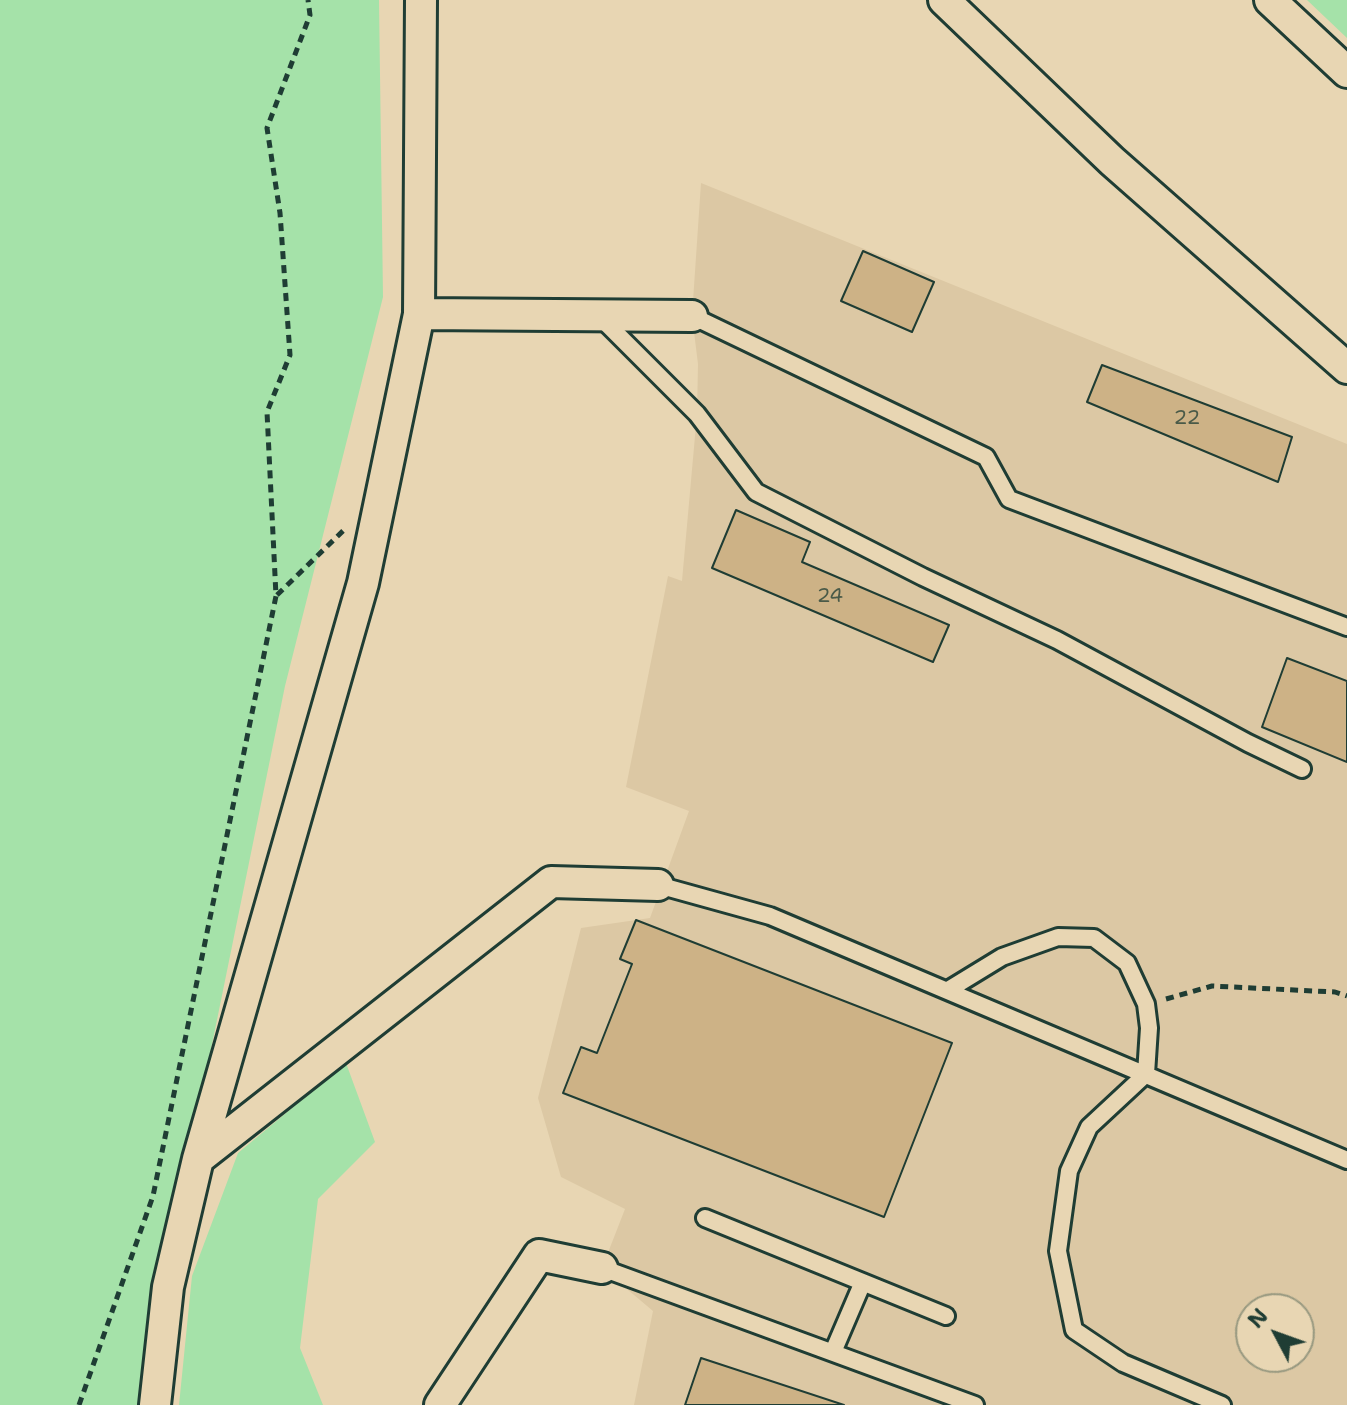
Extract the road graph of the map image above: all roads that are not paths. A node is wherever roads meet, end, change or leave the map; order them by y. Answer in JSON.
{"nodes":[{"id":1,"x":421,"y":0,"type":"edge"},
{"id":2,"x":944,"y":0,"type":"edge"},
{"id":3,"x":1270,"y":0,"type":"edge"},
{"id":4,"x":1347,"y":72,"type":"edge"},
{"id":5,"x":419,"y":314,"type":"junction"},
{"id":6,"x":598,"y":315,"type":"junction"},
{"id":7,"x":692,"y":316,"type":"joint"},
{"id":8,"x":1347,"y":368,"type":"edge"},
{"id":9,"x":1347,"y":627,"type":"edge"},
{"id":10,"x":1302,"y":769,"type":"dead end"},
{"id":11,"x":658,"y":885,"type":"joint"},
{"id":12,"x":948,"y":990,"type":"junction"},
{"id":13,"x":1146,"y":1074,"type":"junction"},
{"id":14,"x":198,"y":1159,"type":"junction"},
{"id":15,"x":1347,"y":1160,"type":"edge"},
{"id":16,"x":705,"y":1218,"type":"dead end"},
{"id":17,"x":602,"y":1268,"type":"joint"},
{"id":18,"x":863,"y":1282,"type":"junction"},
{"id":19,"x":946,"y":1316,"type":"dead end"},
{"id":20,"x":833,"y":1352,"type":"junction"},
{"id":21,"x":155,"y":1405,"type":"edge"},
{"id":22,"x":440,"y":1405,"type":"edge"},
{"id":23,"x":975,"y":1405,"type":"edge"},
{"id":24,"x":1222,"y":1405,"type":"edge"}],
"edges":[{"from":1,"to":5,"type":"street"},
{"from":2,"to":8,"type":"street"},
{"from":3,"to":4,"type":"street"},
{"from":5,"to":6,"type":"street"},
{"from":5,"to":14,"type":"street"},
{"from":6,"to":7,"type":"street"},
{"from":6,"to":10,"type":"lane"},
{"from":7,"to":9,"type":"lane"},
{"from":11,"to":12,"type":"lane"},
{"from":11,"to":14,"type":"street"},
{"from":12,"to":13,"type":"lane"},
{"from":12,"to":13,"type":"lane"},
{"from":13,"to":15,"type":"lane"},
{"from":13,"to":24,"type":"lane"},
{"from":14,"to":21,"type":"street"},
{"from":16,"to":18,"type":"lane"},
{"from":17,"to":20,"type":"lane"},
{"from":17,"to":22,"type":"street"},
{"from":18,"to":19,"type":"lane"},
{"from":18,"to":20,"type":"lane"},
{"from":20,"to":23,"type":"lane"}]}
